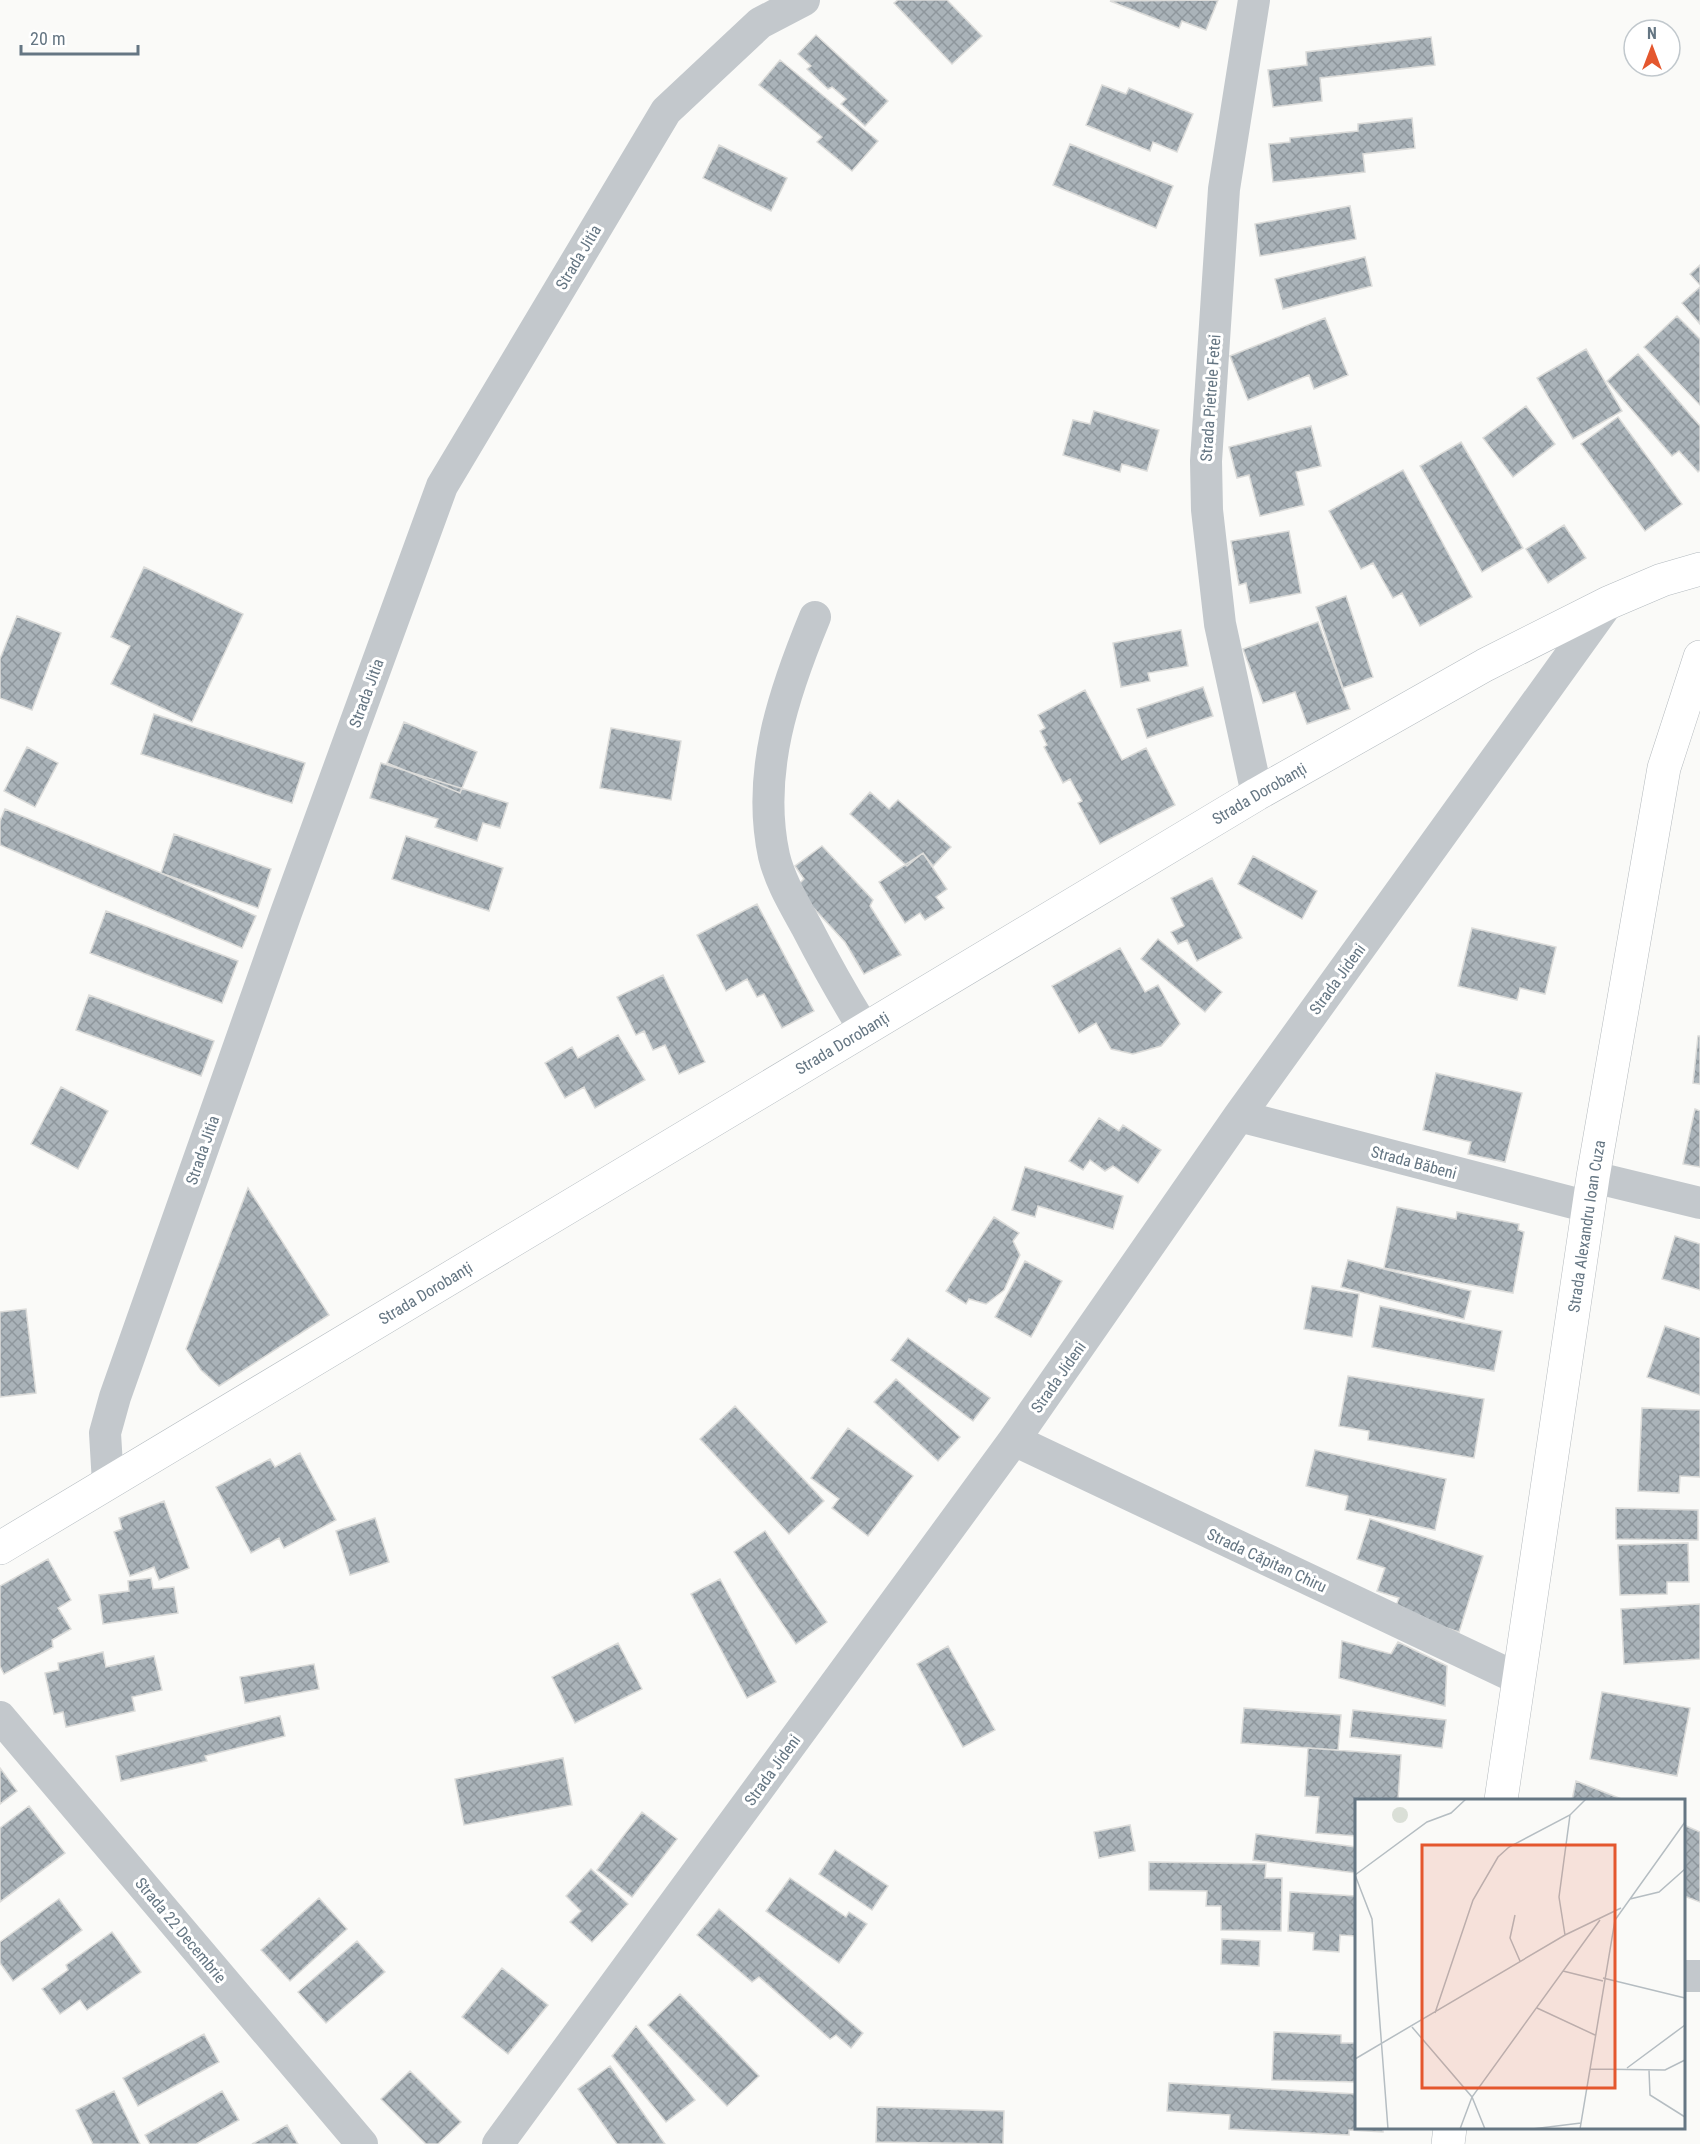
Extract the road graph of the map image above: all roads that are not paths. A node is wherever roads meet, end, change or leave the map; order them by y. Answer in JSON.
{"nodes":[{"id":1,"x":804,"y":0,"type":"edge"},
{"id":2,"x":1254,"y":0,"type":"edge"},
{"id":3,"x":1700,"y":569,"type":"edge"},
{"id":4,"x":1608,"y":603,"type":"junction"},
{"id":5,"x":815,"y":617,"type":"dead end"},
{"id":6,"x":1700,"y":657,"type":"edge"},
{"id":7,"x":1257,"y":794,"type":"junction"},
{"id":8,"x":864,"y":1029,"type":"junction"},
{"id":9,"x":1239,"y":1116,"type":"junction"},
{"id":10,"x":1591,"y":1192,"type":"junction"},
{"id":11,"x":1700,"y":1203,"type":"edge"},
{"id":12,"x":1014,"y":1440,"type":"junction"},
{"id":13,"x":108,"y":1483,"type":"junction"},
{"id":14,"x":0,"y":1548,"type":"edge"},
{"id":15,"x":1519,"y":1679,"type":"junction"},
{"id":16,"x":0,"y":1716,"type":"edge"},
{"id":17,"x":1501,"y":1799,"type":"edge"},
{"id":18,"x":1450,"y":2129,"type":"edge"},
{"id":19,"x":362,"y":2144,"type":"edge"},
{"id":20,"x":498,"y":2144,"type":"edge"},
{"id":21,"x":1448,"y":2144,"type":"edge"}],
"edges":[{"from":1,"to":13,"type":"street","name":"Strada Jitia"},
{"from":2,"to":7,"type":"street","name":"Strada Pietrele Fetei"},
{"from":3,"to":4,"type":"main road","name":"Strada Dorobanți"},
{"from":4,"to":7,"type":"main road","name":"Strada Dorobanți"},
{"from":4,"to":9,"type":"street","name":"Strada Jideni"},
{"from":5,"to":8,"type":"street"},
{"from":6,"to":10,"type":"main road","name":"Strada Alexandru Ioan Cuza"},
{"from":7,"to":8,"type":"main road","name":"Strada Dorobanți"},
{"from":8,"to":13,"type":"main road","name":"Strada Dorobanți"},
{"from":9,"to":10,"type":"street","name":"Strada Băbeni"},
{"from":9,"to":12,"type":"street","name":"Strada Jideni"},
{"from":10,"to":11,"type":"street","name":"Strada Băbeni"},
{"from":10,"to":15,"type":"main road","name":"Strada Alexandru Ioan Cuza"},
{"from":12,"to":15,"type":"street","name":"Strada Căpitan Chiru"},
{"from":12,"to":20,"type":"street","name":"Strada Jideni"},
{"from":13,"to":14,"type":"main road","name":"Strada Dorobanți"},
{"from":15,"to":17,"type":"main road","name":"Strada Alexandru Ioan Cuza"},
{"from":16,"to":19,"type":"street","name":"Strada 22 Decembrie"},
{"from":18,"to":21,"type":"main road"}]}
